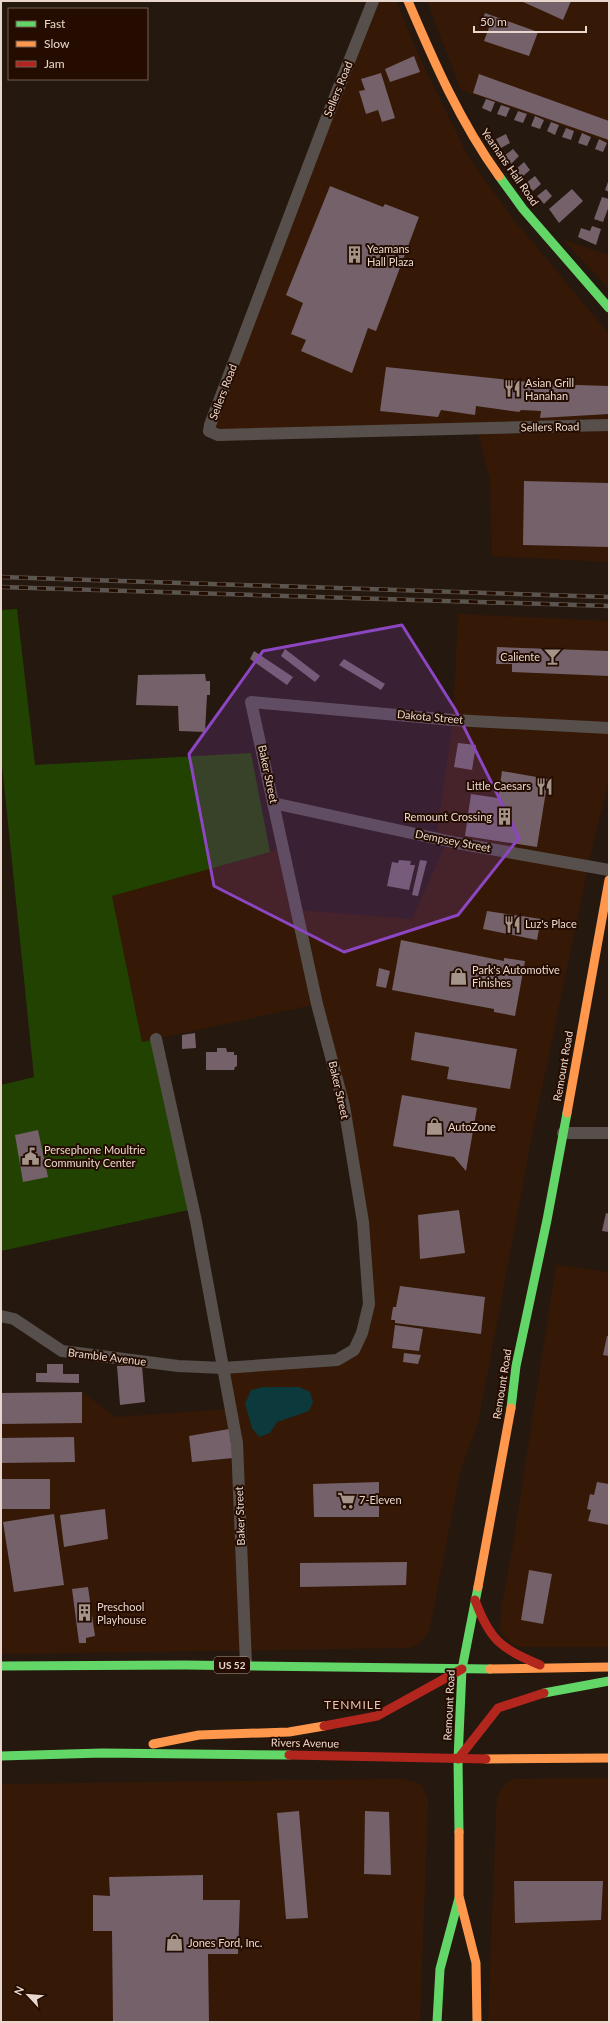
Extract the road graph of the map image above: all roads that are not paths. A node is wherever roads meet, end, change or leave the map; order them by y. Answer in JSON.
{"nodes":[{"id":1,"x":373,"y":1,"type":"edge"},
{"id":2,"x":408,"y":1,"type":"edge"},
{"id":3,"x":609,"y":308,"type":"edge"},
{"id":4,"x":609,"y":425,"type":"edge"},
{"id":5,"x":251,"y":702,"type":"joint"},
{"id":6,"x":609,"y":728,"type":"edge"},
{"id":7,"x":273,"y":803,"type":"junction"},
{"id":8,"x":609,"y":870,"type":"edge"},
{"id":9,"x":609,"y":880,"type":"edge"},
{"id":10,"x":605,"y":919,"type":"edge"},
{"id":11,"x":156,"y":1039,"type":"dead end"},
{"id":12,"x":563,"y":1133,"type":"junction"},
{"id":13,"x":609,"y":1134,"type":"edge"},
{"id":14,"x":1,"y":1316,"type":"edge"},
{"id":15,"x":223,"y":1368,"type":"junction"},
{"id":16,"x":475,"y":1600,"type":"junction"},
{"id":17,"x":246,"y":1665,"type":"junction"},
{"id":18,"x":1,"y":1666,"type":"edge"},
{"id":19,"x":609,"y":1667,"type":"edge"},
{"id":20,"x":545,"y":1668,"type":"junction"},
{"id":21,"x":462,"y":1669,"type":"junction"},
{"id":22,"x":609,"y":1681,"type":"edge"},
{"id":23,"x":102,"y":1753,"type":"junction"},
{"id":24,"x":1,"y":1756,"type":"edge"},
{"id":25,"x":609,"y":1758,"type":"edge"},
{"id":26,"x":458,"y":1759,"type":"junction"},
{"id":27,"x":459,"y":1896,"type":"junction"},
{"id":28,"x":437,"y":2022,"type":"edge"},
{"id":29,"x":476,"y":2022,"type":"edge"}],
"edges":[{"from":1,"to":4,"type":"street","name":"Sellers Road"},
{"from":2,"to":3,"type":"main road","name":"Yeamans Hall Road"},
{"from":5,"to":6,"type":"street","name":"Dakota Street"},
{"from":5,"to":7,"type":"street","name":"Baker Street"},
{"from":7,"to":8,"type":"street","name":"Dempsey Street"},
{"from":7,"to":15,"type":"street","name":"Baker Street"},
{"from":9,"to":10,"type":"main road","name":"Remount Road"},
{"from":10,"to":12,"type":"main road","name":"Remount Road"},
{"from":11,"to":15,"type":"street","name":"Baker Street"},
{"from":12,"to":13,"type":"street"},
{"from":12,"to":16,"type":"main road","name":"Remount Road"},
{"from":14,"to":15,"type":"street","name":"Bramble Avenue"},
{"from":15,"to":17,"type":"street","name":"Baker Street"},
{"from":16,"to":20,"type":"main road"},
{"from":16,"to":21,"type":"main road","name":"Remount Road"},
{"from":17,"to":18,"type":"main road","number":"US 52"},
{"from":17,"to":21,"type":"main road","number":"US 52"},
{"from":19,"to":20,"type":"main road","number":"US 52"},
{"from":20,"to":21,"type":"main road","number":"US 52"},
{"from":21,"to":23,"type":"main road"},
{"from":21,"to":26,"type":"main road","name":"Remount Road"},
{"from":22,"to":26,"type":"main road"},
{"from":23,"to":24,"type":"main road","name":"Rivers Avenue"},
{"from":23,"to":26,"type":"main road","name":"Rivers Avenue"},
{"from":25,"to":26,"type":"main road","name":"Rivers Avenue"},
{"from":26,"to":27,"type":"main road","name":"Remount Road"},
{"from":27,"to":28,"type":"main road","name":"Remount Road"},
{"from":27,"to":29,"type":"main road","name":"Remount Road"}]}
